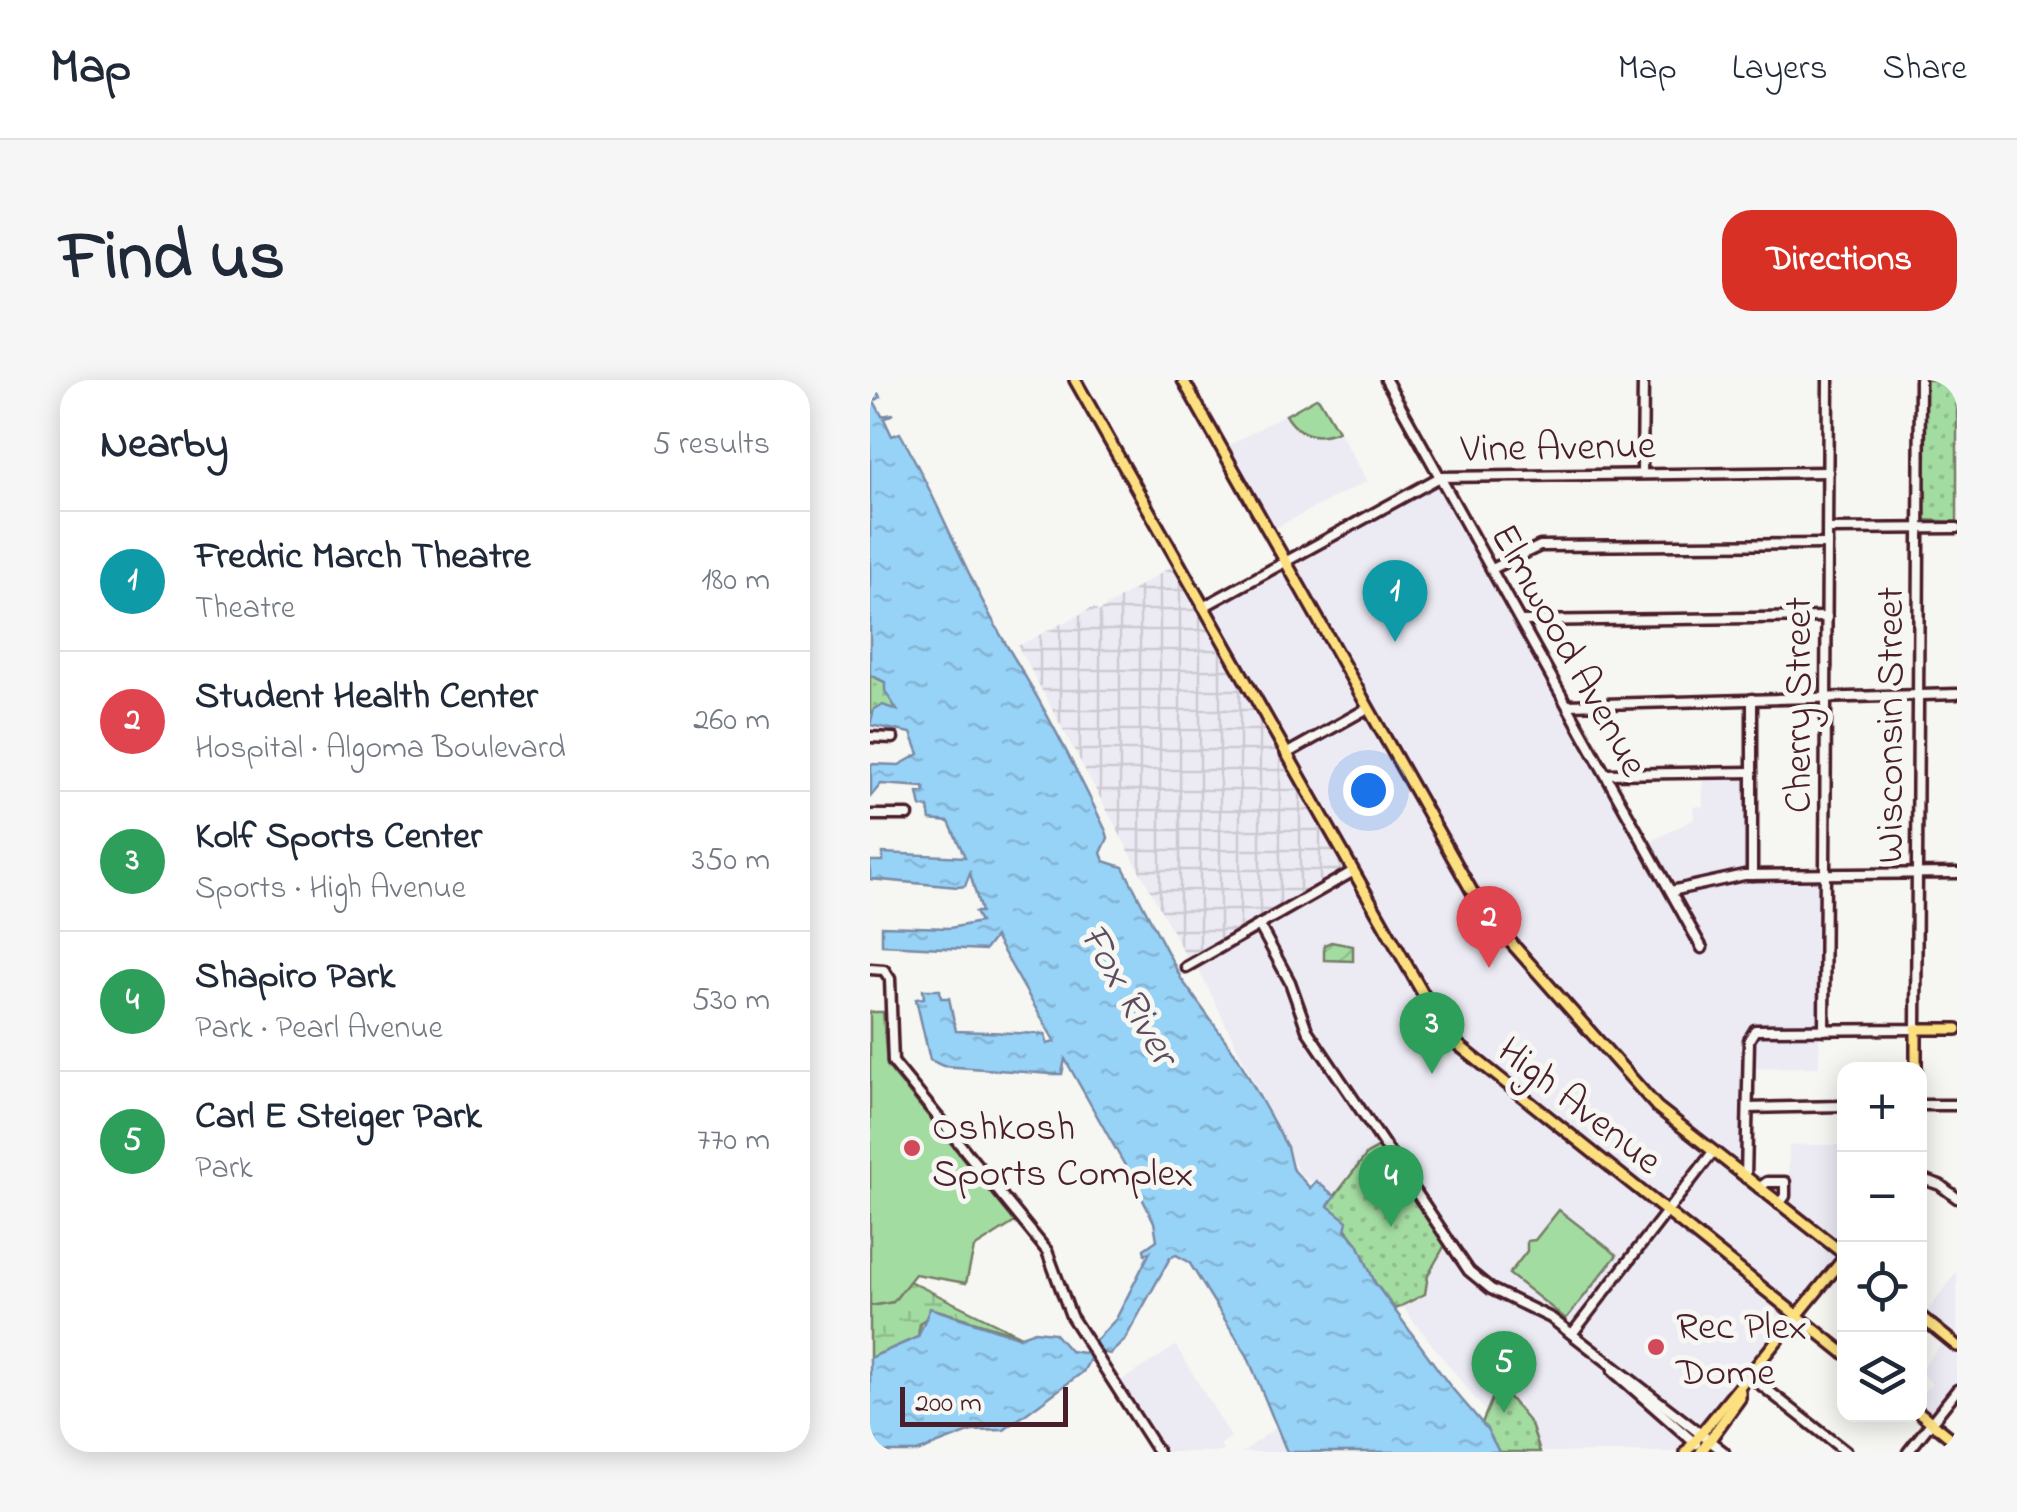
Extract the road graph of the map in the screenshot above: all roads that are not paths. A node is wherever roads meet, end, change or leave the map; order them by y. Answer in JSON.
{"nodes":[{"id":1,"x":1075,"y":380,"type":"edge"},
{"id":2,"x":1183,"y":380,"type":"edge"},
{"id":3,"x":1386,"y":380,"type":"edge"},
{"id":4,"x":1643,"y":380,"type":"edge"},
{"id":5,"x":1828,"y":380,"type":"edge"},
{"id":6,"x":1920,"y":380,"type":"edge"},
{"id":7,"x":1828,"y":472,"type":"junction"},
{"id":8,"x":1642,"y":474,"type":"junction"},
{"id":9,"x":1440,"y":477,"type":"junction"},
{"id":10,"x":1920,"y":528,"type":"junction"},
{"id":11,"x":1957,"y":528,"type":"edge"},
{"id":12,"x":1828,"y":529,"type":"junction"},
{"id":13,"x":1827,"y":544,"type":"junction"},
{"id":14,"x":1285,"y":562,"type":"junction"},
{"id":15,"x":1492,"y":569,"type":"junction"},
{"id":16,"x":1202,"y":607,"type":"junction"},
{"id":17,"x":1826,"y":616,"type":"junction"},
{"id":18,"x":1521,"y":620,"type":"junction"},
{"id":19,"x":1957,"y":694,"type":"edge"},
{"id":20,"x":1919,"y":695,"type":"junction"},
{"id":21,"x":1826,"y":696,"type":"junction"},
{"id":22,"x":1752,"y":699,"type":"junction"},
{"id":23,"x":1568,"y":706,"type":"junction"},
{"id":24,"x":1368,"y":708,"type":"junction"},
{"id":25,"x":870,"y":737,"type":"edge"},
{"id":26,"x":892,"y":738,"type":"dead end"},
{"id":27,"x":1286,"y":754,"type":"junction"},
{"id":28,"x":1752,"y":772,"type":"junction"},
{"id":29,"x":1606,"y":774,"type":"junction"},
{"id":30,"x":870,"y":815,"type":"edge"},
{"id":31,"x":908,"y":815,"type":"dead end"},
{"id":32,"x":1352,"y":872,"type":"junction"},
{"id":33,"x":1825,"y":874,"type":"junction"},
{"id":34,"x":1918,"y":874,"type":"junction"},
{"id":35,"x":1957,"y":874,"type":"edge"},
{"id":36,"x":1752,"y":875,"type":"junction"},
{"id":37,"x":1671,"y":891,"type":"junction"},
{"id":38,"x":1259,"y":925,"type":"junction"},
{"id":39,"x":1702,"y":948,"type":"dead end"},
{"id":40,"x":1186,"y":967,"type":"dead end"},
{"id":41,"x":870,"y":969,"type":"edge"},
{"id":42,"x":1916,"y":1028,"type":"junction"},
{"id":43,"x":1957,"y":1028,"type":"edge"},
{"id":44,"x":1824,"y":1030,"type":"junction"},
{"id":45,"x":1916,"y":1062,"type":"edge"},
{"id":46,"x":1927,"y":1105,"type":"edge"},
{"id":47,"x":1957,"y":1105,"type":"edge"},
{"id":48,"x":1837,"y":1106,"type":"edge"},
{"id":49,"x":1748,"y":1108,"type":"junction"},
{"id":50,"x":1713,"y":1152,"type":"junction"},
{"id":51,"x":1746,"y":1178,"type":"junction"},
{"id":52,"x":1927,"y":1181,"type":"edge"},
{"id":53,"x":1957,"y":1184,"type":"edge"},
{"id":54,"x":1759,"y":1188,"type":"junction"},
{"id":55,"x":1947,"y":1191,"type":"junction"},
{"id":56,"x":1957,"y":1198,"type":"edge"},
{"id":57,"x":1778,"y":1204,"type":"junction"},
{"id":58,"x":1668,"y":1212,"type":"junction"},
{"id":59,"x":1837,"y":1250,"type":"edge"},
{"id":60,"x":1837,"y":1265,"type":"edge"},
{"id":61,"x":1798,"y":1317,"type":"junction"},
{"id":62,"x":1927,"y":1322,"type":"edge"},
{"id":63,"x":1572,"y":1334,"type":"junction"},
{"id":64,"x":1957,"y":1346,"type":"edge"},
{"id":65,"x":1837,"y":1348,"type":"edge"},
{"id":66,"x":1751,"y":1377,"type":"junction"},
{"id":67,"x":1957,"y":1390,"type":"edge"},
{"id":68,"x":1927,"y":1418,"type":"edge"},
{"id":69,"x":1932,"y":1422,"type":"junction"},
{"id":70,"x":1957,"y":1443,"type":"edge"},
{"id":71,"x":1702,"y":1445,"type":"edge"},
{"id":72,"x":1158,"y":1452,"type":"edge"},
{"id":73,"x":1686,"y":1452,"type":"edge"},
{"id":74,"x":1724,"y":1452,"type":"edge"},
{"id":75,"x":1846,"y":1452,"type":"edge"},
{"id":76,"x":1908,"y":1452,"type":"edge"}],
"edges":[{"from":1,"to":16,"type":"main road","name":"High Avenue"},
{"from":2,"to":14,"type":"main road"},
{"from":3,"to":9,"type":"street","name":"Elmwood Avenue"},
{"from":4,"to":8,"type":"street"},
{"from":5,"to":7,"type":"street","name":"Cherry Street"},
{"from":6,"to":10,"type":"street","name":"Wisconsin Street"},
{"from":7,"to":8,"type":"street","name":"Vine Avenue"},
{"from":7,"to":12,"type":"street","name":"Cherry Street"},
{"from":8,"to":9,"type":"street","name":"Vine Avenue"},
{"from":9,"to":14,"type":"street","name":"Vine Avenue"},
{"from":9,"to":15,"type":"street","name":"Elmwood Avenue"},
{"from":10,"to":11,"type":"street"},
{"from":10,"to":12,"type":"street"},
{"from":10,"to":20,"type":"street","name":"Wisconsin Street"},
{"from":12,"to":13,"type":"street","name":"Cherry Street"},
{"from":13,"to":15,"type":"street"},
{"from":13,"to":17,"type":"street","name":"Cherry Street"},
{"from":14,"to":16,"type":"street","name":"Vine Avenue"},
{"from":14,"to":24,"type":"main road"},
{"from":15,"to":18,"type":"street","name":"Elmwood Avenue"},
{"from":16,"to":27,"type":"main road","name":"High Avenue"},
{"from":17,"to":18,"type":"street"},
{"from":17,"to":21,"type":"street","name":"Cherry Street"},
{"from":18,"to":23,"type":"street","name":"Elmwood Avenue"},
{"from":19,"to":20,"type":"street"},
{"from":20,"to":21,"type":"street"},
{"from":20,"to":34,"type":"street","name":"Wisconsin Street"},
{"from":21,"to":22,"type":"street"},
{"from":21,"to":33,"type":"street","name":"Cherry Street"},
{"from":22,"to":23,"type":"street"},
{"from":22,"to":28,"type":"street"},
{"from":23,"to":29,"type":"street","name":"Elmwood Avenue"},
{"from":24,"to":27,"type":"street"},
{"from":24,"to":50,"type":"main road"},
{"from":25,"to":26,"type":"street"},
{"from":27,"to":32,"type":"main road","name":"High Avenue"},
{"from":28,"to":29,"type":"street"},
{"from":28,"to":36,"type":"street"},
{"from":29,"to":37,"type":"street","name":"Elmwood Avenue"},
{"from":30,"to":31,"type":"street"},
{"from":32,"to":38,"type":"street"},
{"from":32,"to":58,"type":"main road","name":"High Avenue"},
{"from":33,"to":34,"type":"street"},
{"from":33,"to":36,"type":"street"},
{"from":33,"to":44,"type":"street","name":"Cherry Street"},
{"from":34,"to":35,"type":"street"},
{"from":34,"to":42,"type":"street","name":"Wisconsin Street"},
{"from":36,"to":37,"type":"street"},
{"from":37,"to":39,"type":"street","name":"Elmwood Avenue"},
{"from":38,"to":40,"type":"street"},
{"from":38,"to":63,"type":"street"},
{"from":41,"to":72,"type":"street"},
{"from":42,"to":43,"type":"main road"},
{"from":42,"to":44,"type":"street"},
{"from":42,"to":45,"type":"main road","name":"Wisconsin Street"},
{"from":44,"to":49,"type":"street"},
{"from":46,"to":47,"type":"street"},
{"from":48,"to":49,"type":"street"},
{"from":49,"to":51,"type":"street"},
{"from":50,"to":51,"type":"main road"},
{"from":50,"to":58,"type":"street"},
{"from":51,"to":54,"type":"main road"},
{"from":52,"to":55,"type":"street"},
{"from":53,"to":55,"type":"street"},
{"from":54,"to":57,"type":"main road"},
{"from":54,"to":57,"type":"street"},
{"from":55,"to":56,"type":"street"},
{"from":57,"to":59,"type":"main road"},
{"from":58,"to":61,"type":"main road","name":"High Avenue"},
{"from":58,"to":63,"type":"street"},
{"from":60,"to":61,"type":"main road"},
{"from":61,"to":65,"type":"main road","name":"High Avenue"},
{"from":61,"to":66,"type":"main road"},
{"from":62,"to":64,"type":"main road"},
{"from":63,"to":71,"type":"street"},
{"from":66,"to":71,"type":"main road"},
{"from":66,"to":75,"type":"street"},
{"from":67,"to":69,"type":"street"},
{"from":68,"to":69,"type":"main road"},
{"from":69,"to":70,"type":"main road"},
{"from":69,"to":76,"type":"street"},
{"from":71,"to":73,"type":"main road"},
{"from":71,"to":74,"type":"street"}]}
